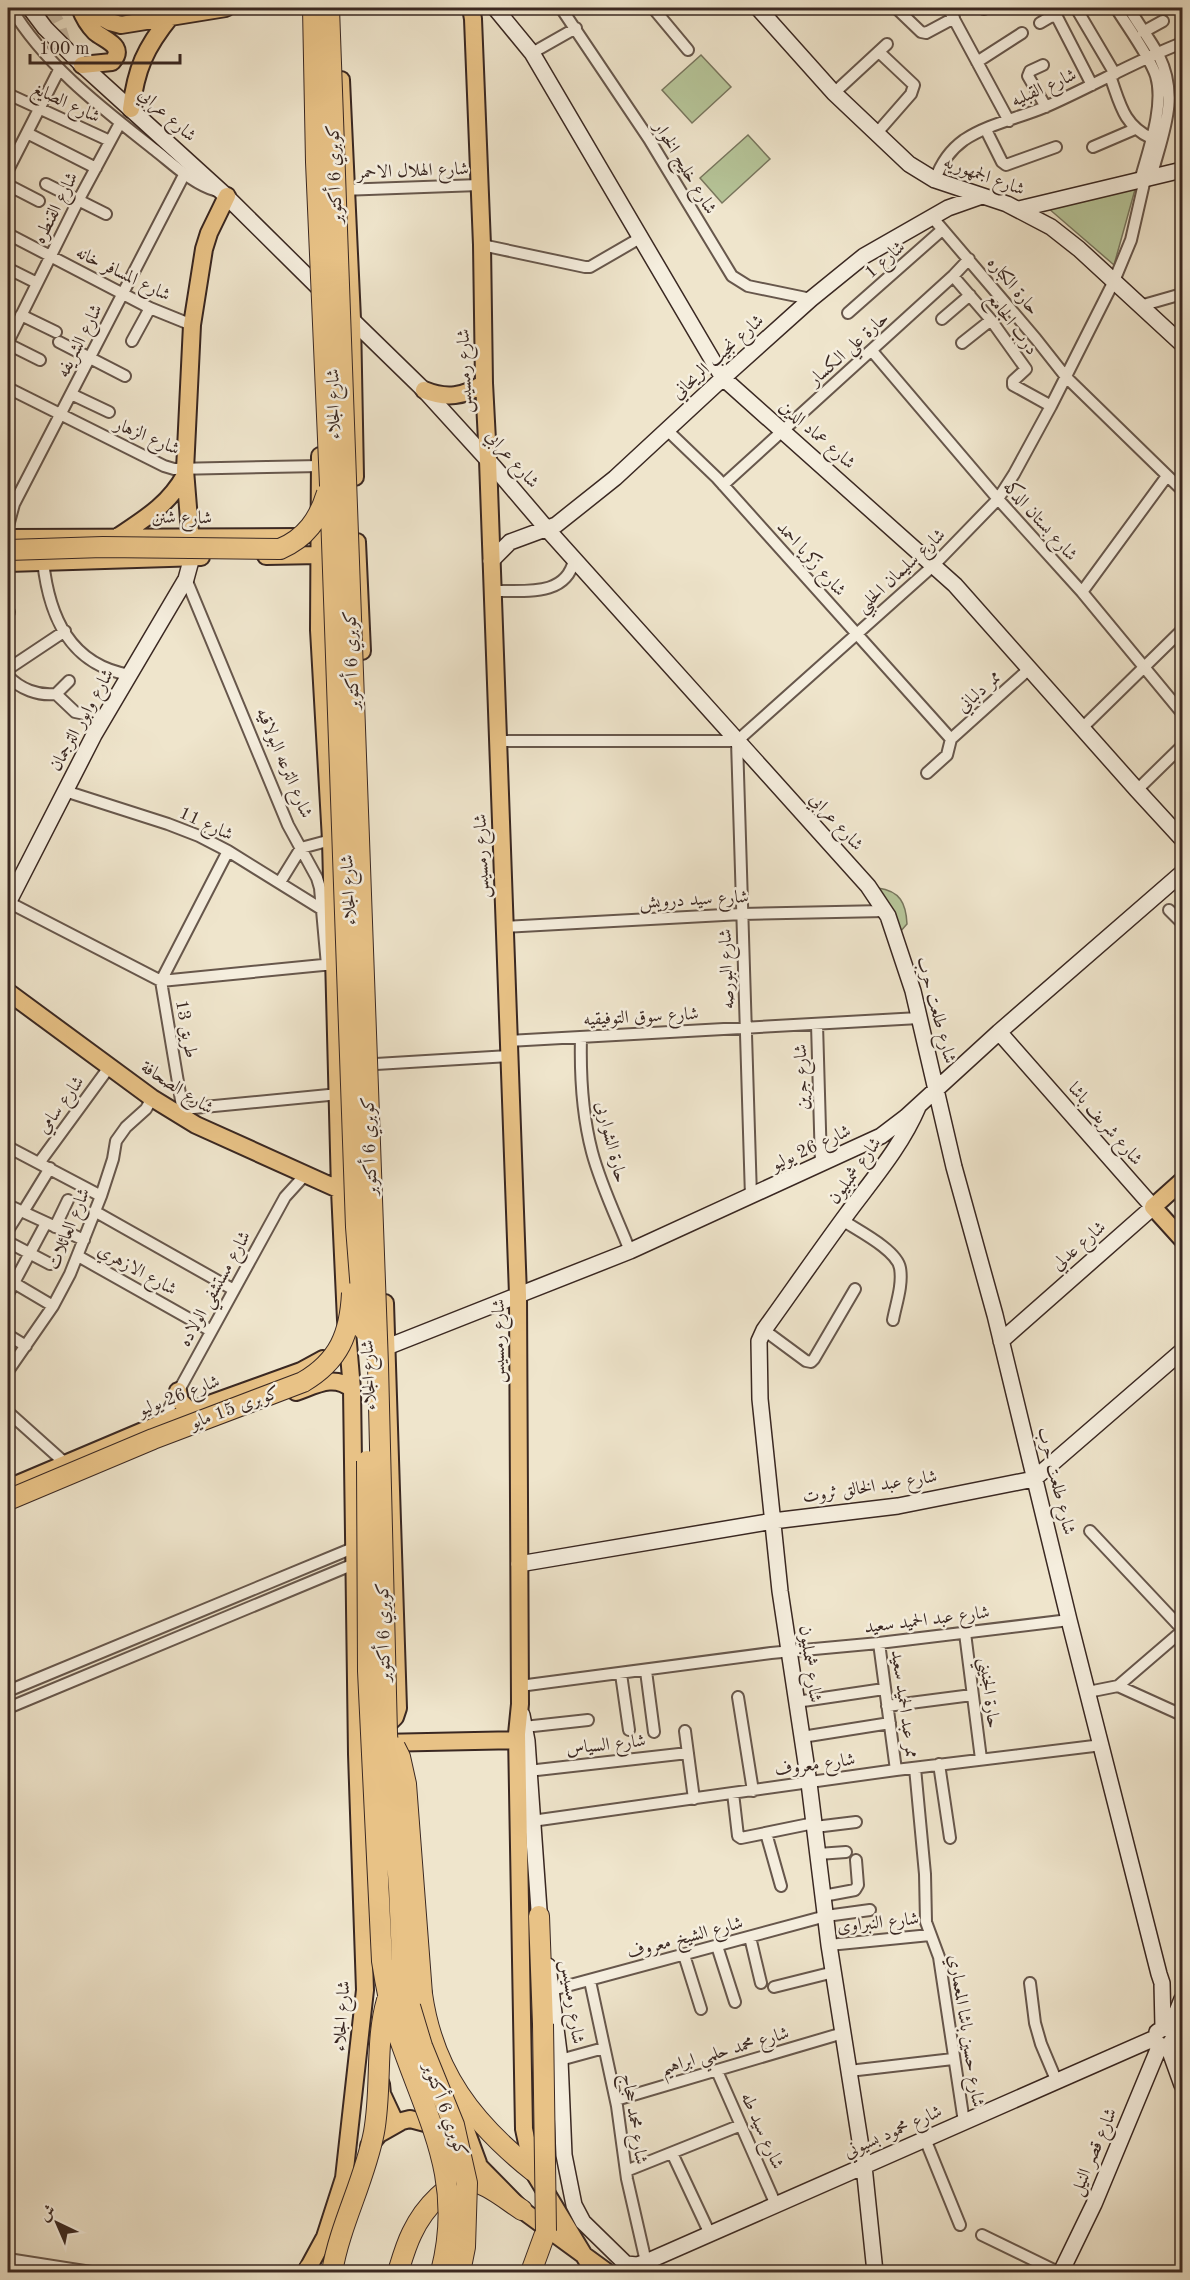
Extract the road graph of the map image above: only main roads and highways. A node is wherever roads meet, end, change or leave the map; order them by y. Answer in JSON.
{"nodes":[{"id":1,"x":80,"y":8,"type":"edge"},
{"id":2,"x":85,"y":8,"type":"edge"},
{"id":3,"x":226,"y":8,"type":"edge"},
{"id":4,"x":304,"y":8,"type":"edge"},
{"id":5,"x":313,"y":8,"type":"edge"},
{"id":6,"x":329,"y":8,"type":"edge"},
{"id":7,"x":338,"y":8,"type":"edge"},
{"id":8,"x":471,"y":8,"type":"edge"},
{"id":9,"x":109,"y":15,"type":"edge"},
{"id":10,"x":171,"y":16,"type":"junction"},
{"id":11,"x":82,"y":64,"type":"road end"},
{"id":12,"x":131,"y":110,"type":"road end"},
{"id":13,"x":225,"y":194,"type":"road end"},
{"id":14,"x":484,"y":383,"type":"junction"},
{"id":15,"x":424,"y":390,"type":"road end"},
{"id":16,"x":185,"y":472,"type":"junction"},
{"id":17,"x":330,"y":485,"type":"junction"},
{"id":18,"x":119,"y":536,"type":"junction"},
{"id":19,"x":320,"y":536,"type":"junction"},
{"id":20,"x":357,"y":536,"type":"junction"},
{"id":21,"x":189,"y":537,"type":"junction"},
{"id":22,"x":8,"y":538,"type":"edge"},
{"id":23,"x":8,"y":550,"type":"edge"},
{"id":24,"x":320,"y":555,"type":"junction"},
{"id":25,"x":192,"y":557,"type":"junction"},
{"id":26,"x":8,"y":563,"type":"edge"},
{"id":27,"x":8,"y":992,"type":"edge"},
{"id":28,"x":1182,"y":1181,"type":"edge"},
{"id":29,"x":340,"y":1190,"type":"junction"},
{"id":30,"x":1153,"y":1207,"type":"joint"},
{"id":31,"x":356,"y":1227,"type":"junction"},
{"id":32,"x":1182,"y":1239,"type":"edge"},
{"id":33,"x":346,"y":1320,"type":"junction"},
{"id":34,"x":352,"y":1389,"type":"junction"},
{"id":35,"x":178,"y":1391,"type":"road end"},
{"id":36,"x":190,"y":1411,"type":"junction"},
{"id":37,"x":167,"y":1421,"type":"junction"},
{"id":38,"x":178,"y":1435,"type":"junction"},
{"id":39,"x":8,"y":1488,"type":"edge"},
{"id":40,"x":8,"y":1503,"type":"edge"},
{"id":41,"x":520,"y":1733,"type":"junction"},
{"id":42,"x":380,"y":1741,"type":"junction"},
{"id":43,"x":357,"y":1754,"type":"junction"},
{"id":44,"x":539,"y":1916,"type":"road end"},
{"id":45,"x":387,"y":1997,"type":"junction"},
{"id":46,"x":442,"y":2067,"type":"junction"},
{"id":47,"x":353,"y":2100,"type":"junction"},
{"id":48,"x":387,"y":2105,"type":"junction"},
{"id":49,"x":396,"y":2124,"type":"junction"},
{"id":50,"x":480,"y":2167,"type":"junction"},
{"id":51,"x":533,"y":2171,"type":"junction"},
{"id":52,"x":344,"y":2178,"type":"junction"},
{"id":53,"x":522,"y":2210,"type":"junction"},
{"id":54,"x":546,"y":2231,"type":"junction"},
{"id":55,"x":585,"y":2256,"type":"junction"},
{"id":56,"x":312,"y":2272,"type":"edge"},
{"id":57,"x":332,"y":2272,"type":"edge"},
{"id":58,"x":398,"y":2272,"type":"edge"},
{"id":59,"x":441,"y":2272,"type":"edge"},
{"id":60,"x":460,"y":2272,"type":"edge"},
{"id":61,"x":531,"y":2272,"type":"edge"},
{"id":62,"x":543,"y":2272,"type":"edge"},
{"id":63,"x":594,"y":2272,"type":"edge"},
{"id":64,"x":607,"y":2272,"type":"edge"}],
"edges":[{"from":1,"to":11,"type":"main road"},
{"from":2,"to":9,"type":"main road"},
{"from":3,"to":10,"type":"main road"},
{"from":4,"to":19,"type":"main road","name":"شارع الجلاء"},
{"from":5,"to":17,"type":"highway","name":"كوبري 6 أكتوبر","bridge":true},
{"from":6,"to":42,"type":"highway","name":"كوبري 6 أكتوبر","bridge":true},
{"from":7,"to":20,"type":"main road","name":"شارع الجلاء"},
{"from":8,"to":14,"type":"main road","name":"شارع رمسيس"},
{"from":9,"to":10,"type":"main road"},
{"from":10,"to":12,"type":"main road"},
{"from":13,"to":16,"type":"main road"},
{"from":14,"to":15,"type":"main road"},
{"from":14,"to":41,"type":"main road","name":"شارع رمسيس"},
{"from":16,"to":18,"type":"main road"},
{"from":16,"to":21,"type":"main road"},
{"from":17,"to":23,"type":"highway","bridge":true},
{"from":17,"to":31,"type":"highway","name":"كوبري 6 أكتوبر","bridge":true},
{"from":18,"to":21,"type":"main road","name":"شارع شنن"},
{"from":18,"to":22,"type":"main road","name":"شارع شنن"},
{"from":19,"to":20,"type":"main road","name":"شارع شنن"},
{"from":19,"to":21,"type":"main road","name":"شارع شنن"},
{"from":19,"to":24,"type":"main road","name":"شارع الجلاء"},
{"from":20,"to":43,"type":"main road","name":"شارع الجلاء"},
{"from":21,"to":25,"type":"main road"},
{"from":24,"to":25,"type":"main road"},
{"from":24,"to":29,"type":"main road","name":"شارع الجلاء"},
{"from":25,"to":26,"type":"main road"},
{"from":27,"to":29,"type":"main road","name":"شارع الصحافة"},
{"from":28,"to":30,"type":"main road","name":"شارع عدلي"},
{"from":29,"to":33,"type":"main road","name":"شارع الجلاء"},
{"from":30,"to":32,"type":"main road","name":"شارع شريف باشا"},
{"from":31,"to":40,"type":"highway","name":"كوبرى 15 مايو","bridge":true},
{"from":31,"to":45,"type":"highway","name":"كوبري 6 أكتوبر","bridge":true},
{"from":33,"to":34,"type":"main road","name":"شارع الجلاء"},
{"from":33,"to":36,"type":"main road","name":"شارع 26 يوليو"},
{"from":34,"to":38,"type":"main road","name":"شارع 26 يوليو"},
{"from":34,"to":43,"type":"main road","name":"شارع الجلاء"},
{"from":35,"to":36,"type":"main road"},
{"from":36,"to":37,"type":"main road","name":"شارع 26 يوليو"},
{"from":37,"to":38,"type":"main road"},
{"from":37,"to":39,"type":"main road","name":"شارع 26 يوليو"},
{"from":38,"to":40,"type":"main road","name":"شارع 26 يوليو"},
{"from":41,"to":42,"type":"main road"},
{"from":41,"to":51,"type":"main road","name":"شارع رمسيس"},
{"from":42,"to":46,"type":"highway","bridge":true},
{"from":42,"to":48,"type":"main road","name":"شارع الجلاء"},
{"from":42,"to":60,"type":"highway","name":"كوبري 6 أكتوبر","bridge":true},
{"from":43,"to":47,"type":"main road","name":"شارع الجلاء"},
{"from":44,"to":54,"type":"highway","bridge":true},
{"from":45,"to":57,"type":"highway","bridge":true},
{"from":45,"to":59,"type":"highway","name":"كوبري 6 أكتوبر","bridge":true},
{"from":46,"to":50,"type":"main road"},
{"from":46,"to":51,"type":"highway"},
{"from":47,"to":48,"type":"main road"},
{"from":47,"to":52,"type":"main road","name":"شارع الجلاء"},
{"from":48,"to":49,"type":"main road","name":"شارع الجلاء"},
{"from":49,"to":50,"type":"main road"},
{"from":49,"to":52,"type":"main road"},
{"from":50,"to":53,"type":"main road"},
{"from":51,"to":55,"type":"main road","name":"شارع رمسيس"},
{"from":52,"to":56,"type":"main road","name":"شارع الجلاء"},
{"from":53,"to":55,"type":"main road"},
{"from":53,"to":58,"type":"highway"},
{"from":54,"to":61,"type":"highway"},
{"from":54,"to":62,"type":"highway"},
{"from":55,"to":63,"type":"main road","name":"شارع رمسيس"},
{"from":55,"to":64,"type":"main road"}]}
